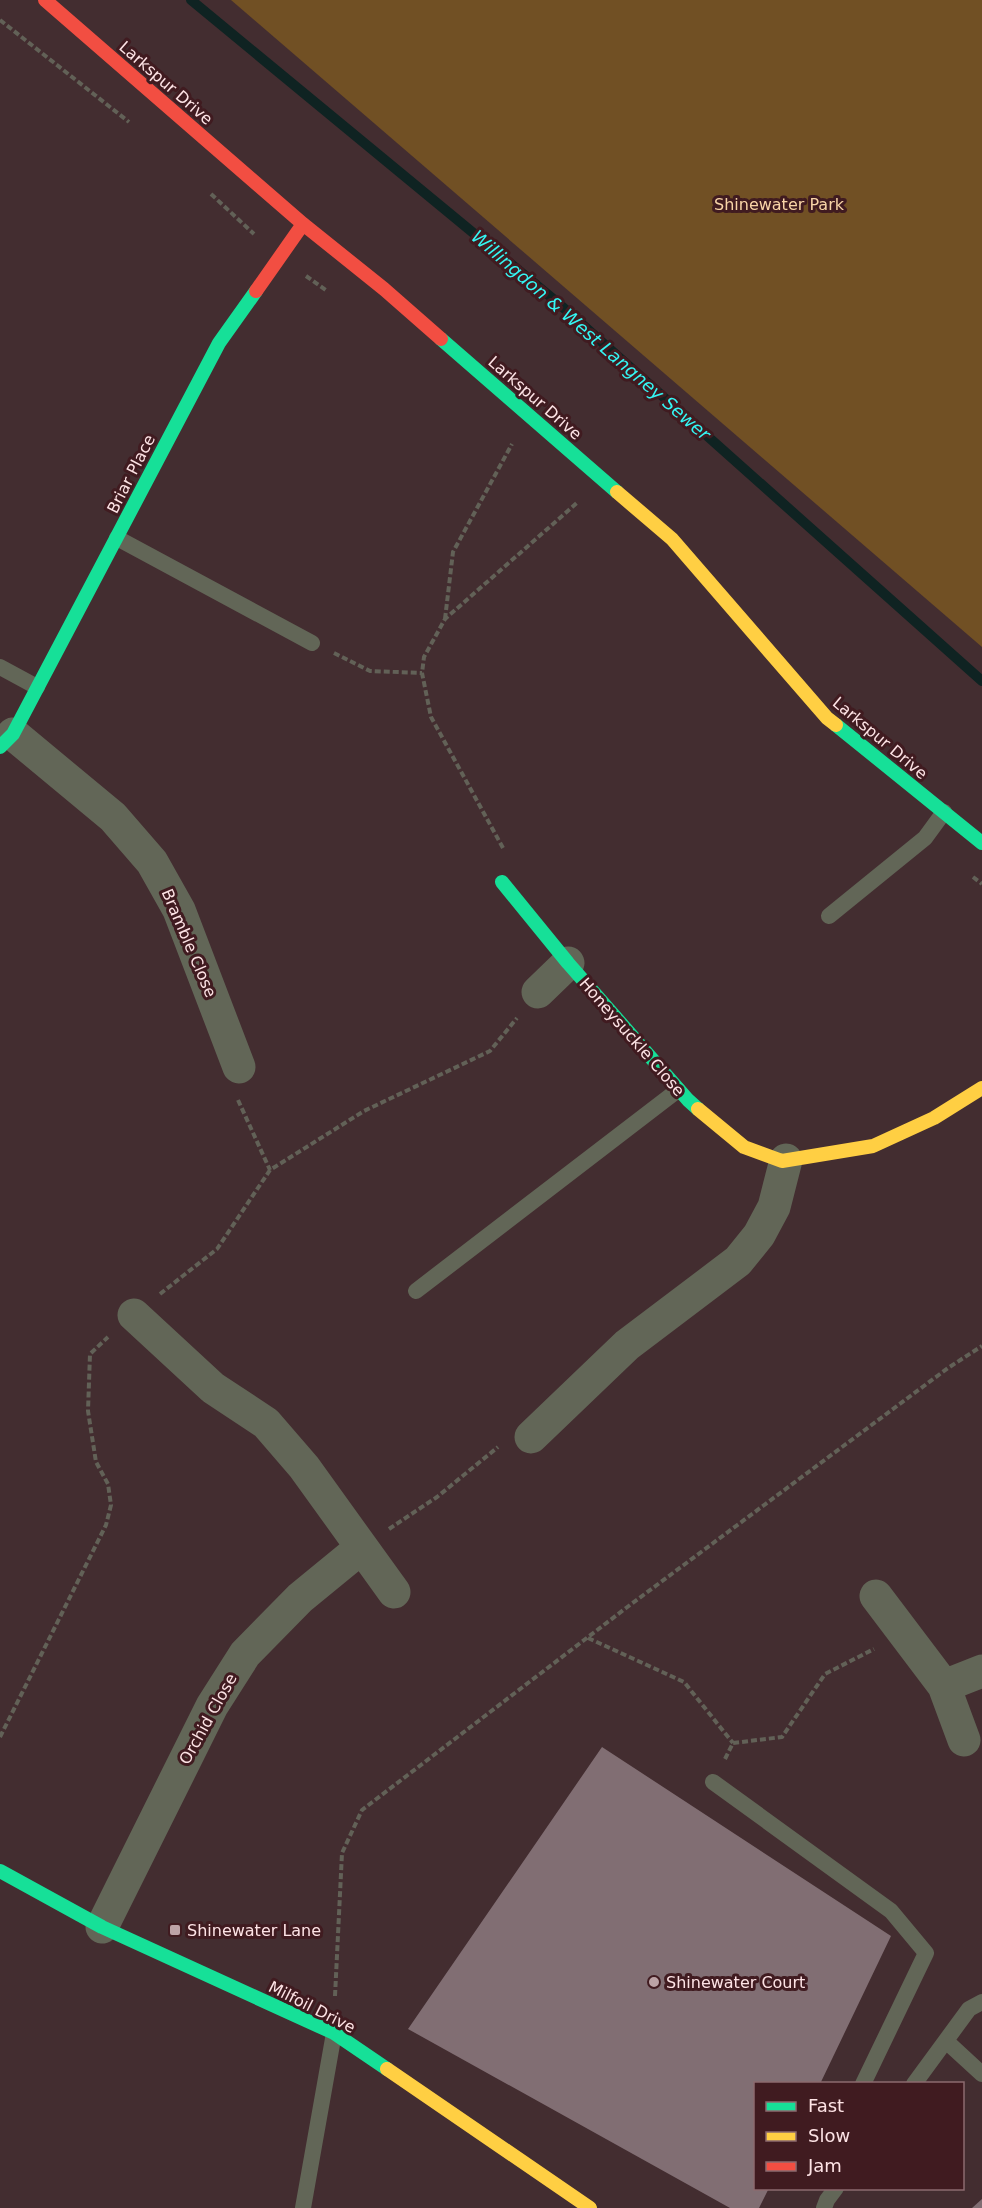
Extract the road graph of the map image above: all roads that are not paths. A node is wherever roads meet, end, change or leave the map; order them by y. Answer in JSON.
{"nodes":[{"id":1,"x":45,"y":0,"type":"edge"},
{"id":2,"x":303,"y":224,"type":"junction"},
{"id":3,"x":117,"y":538,"type":"junction"},
{"id":4,"x":312,"y":643,"type":"road end"},
{"id":5,"x":0,"y":668,"type":"edge"},
{"id":6,"x":37,"y":687,"type":"junction"},
{"id":7,"x":6,"y":740,"type":"edge"},
{"id":8,"x":944,"y":812,"type":"junction"},
{"id":9,"x":982,"y":843,"type":"edge"},
{"id":10,"x":502,"y":882,"type":"road end"},
{"id":11,"x":829,"y":916,"type":"dead end"},
{"id":12,"x":568,"y":963,"type":"junction"},
{"id":13,"x":538,"y":992,"type":"road end"},
{"id":14,"x":239,"y":1067,"type":"road end"},
{"id":15,"x":982,"y":1088,"type":"edge"},
{"id":16,"x":678,"y":1090,"type":"junction"},
{"id":17,"x":786,"y":1160,"type":"junction"},
{"id":18,"x":416,"y":1291,"type":"dead end"},
{"id":19,"x":134,"y":1315,"type":"road end"},
{"id":20,"x":531,"y":1437,"type":"road end"},
{"id":21,"x":361,"y":1548,"type":"junction"},
{"id":22,"x":394,"y":1592,"type":"dead end"},
{"id":23,"x":876,"y":1596,"type":"dead end"},
{"id":24,"x":982,"y":1671,"type":"edge"},
{"id":25,"x":944,"y":1686,"type":"junction"},
{"id":26,"x":964,"y":1740,"type":"dead end"},
{"id":27,"x":713,"y":1782,"type":"road end"},
{"id":28,"x":0,"y":1871,"type":"edge"},
{"id":29,"x":102,"y":1927,"type":"junction"},
{"id":30,"x":982,"y":2002,"type":"edge"},
{"id":31,"x":334,"y":2033,"type":"junction"},
{"id":32,"x":946,"y":2041,"type":"junction"},
{"id":33,"x":982,"y":2074,"type":"edge"},
{"id":34,"x":864,"y":2082,"type":"edge"},
{"id":35,"x":915,"y":2082,"type":"edge"},
{"id":36,"x":834,"y":2190,"type":"edge"},
{"id":37,"x":303,"y":2208,"type":"edge"},
{"id":38,"x":590,"y":2208,"type":"edge"},
{"id":39,"x":824,"y":2208,"type":"edge"}],
"edges":[{"from":1,"to":2,"type":"street","name":"Larkspur Drive"},
{"from":2,"to":3,"type":"street","name":"Briar Place"},
{"from":2,"to":8,"type":"street","name":"Larkspur Drive"},
{"from":3,"to":4,"type":"lane"},
{"from":3,"to":6,"type":"street","name":"Briar Place"},
{"from":5,"to":6,"type":"lane"},
{"from":6,"to":7,"type":"street","name":"Briar Place"},
{"from":7,"to":14,"type":"street","name":"Bramble Close"},
{"from":8,"to":9,"type":"street","name":"Larkspur Drive"},
{"from":8,"to":11,"type":"lane"},
{"from":10,"to":12,"type":"street","name":"Honeysuckle Close"},
{"from":12,"to":13,"type":"street"},
{"from":12,"to":16,"type":"street","name":"Honeysuckle Close"},
{"from":15,"to":17,"type":"street","name":"Honeysuckle Close"},
{"from":16,"to":17,"type":"street","name":"Honeysuckle Close"},
{"from":16,"to":18,"type":"lane"},
{"from":17,"to":20,"type":"street"},
{"from":19,"to":21,"type":"street"},
{"from":21,"to":22,"type":"street"},
{"from":21,"to":29,"type":"street","name":"Orchid Close"},
{"from":23,"to":25,"type":"street"},
{"from":24,"to":25,"type":"street"},
{"from":25,"to":26,"type":"street"},
{"from":27,"to":34,"type":"lane"},
{"from":28,"to":29,"type":"street","name":"Milfoil Drive"},
{"from":29,"to":31,"type":"street","name":"Milfoil Drive"},
{"from":30,"to":32,"type":"lane"},
{"from":31,"to":37,"type":"lane"},
{"from":31,"to":38,"type":"street","name":"Milfoil Drive"},
{"from":32,"to":33,"type":"lane"},
{"from":32,"to":35,"type":"lane"},
{"from":36,"to":39,"type":"lane"}]}
